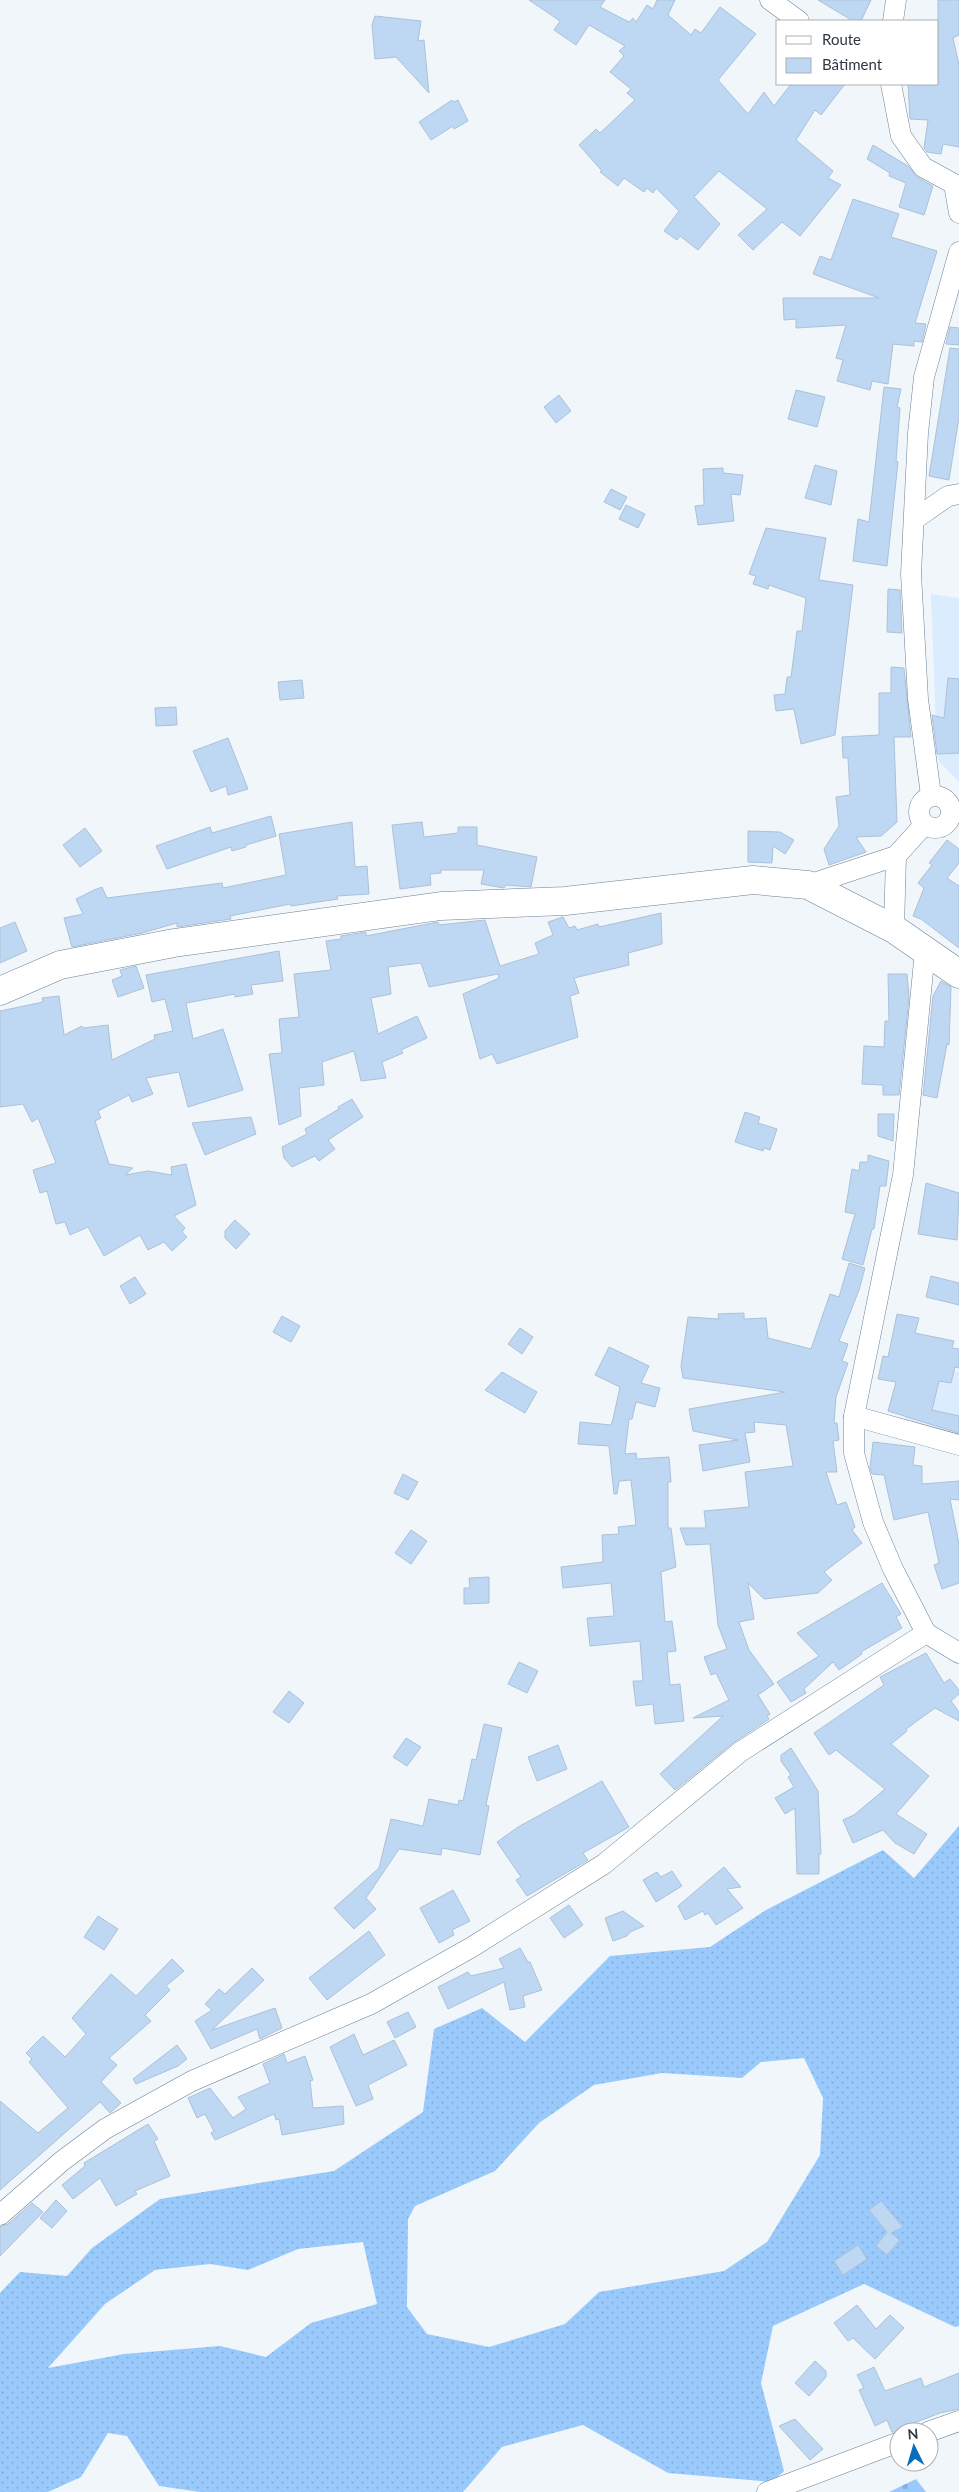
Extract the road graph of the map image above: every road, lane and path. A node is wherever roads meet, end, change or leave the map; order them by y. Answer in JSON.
{"nodes":[{"id":1,"x":770,"y":0,"type":"edge"},
{"id":2,"x":896,"y":0,"type":"edge"},
{"id":3,"x":797,"y":20,"type":"edge"},
{"id":4,"x":893,"y":20,"type":"edge"},
{"id":5,"x":887,"y":86,"type":"edge"},
{"id":6,"x":957,"y":185,"type":"edge"},
{"id":7,"x":959,"y":213,"type":"edge"},
{"id":8,"x":959,"y":252,"type":"edge"},
{"id":9,"x":959,"y":494,"type":"edge"},
{"id":10,"x":915,"y":520,"type":"junction"},
{"id":11,"x":931,"y":795,"type":"junction"},
{"id":12,"x":955,"y":817,"type":"edge"},
{"id":13,"x":924,"y":825,"type":"junction"},
{"id":14,"x":896,"y":856,"type":"junction"},
{"id":15,"x":808,"y":885,"type":"junction"},
{"id":16,"x":894,"y":929,"type":"junction"},
{"id":17,"x":925,"y":951,"type":"junction"},
{"id":18,"x":959,"y":974,"type":"edge"},
{"id":19,"x":0,"y":991,"type":"edge"},
{"id":20,"x":854,"y":1416,"type":"junction"},
{"id":21,"x":959,"y":1445,"type":"edge"},
{"id":22,"x":926,"y":1633,"type":"junction"},
{"id":23,"x":959,"y":1653,"type":"edge"},
{"id":24,"x":0,"y":2215,"type":"edge"},
{"id":25,"x":959,"y":2421,"type":"edge"},
{"id":26,"x":939,"y":2428,"type":"edge"},
{"id":27,"x":889,"y":2446,"type":"edge"},
{"id":28,"x":767,"y":2492,"type":"edge"}],
"edges":[{"from":1,"to":3,"type":"street"},
{"from":2,"to":4,"type":"street"},
{"from":5,"to":6,"type":"street"},
{"from":6,"to":7,"type":"street"},
{"from":8,"to":10,"type":"street"},
{"from":9,"to":10,"type":"street"},
{"from":10,"to":11,"type":"street"},
{"from":11,"to":12,"type":"street"},
{"from":11,"to":13,"type":"street"},
{"from":12,"to":13,"type":"street"},
{"from":13,"to":14,"type":"street"},
{"from":14,"to":15,"type":"street"},
{"from":14,"to":16,"type":"street"},
{"from":15,"to":16,"type":"main road"},
{"from":15,"to":19,"type":"main road"},
{"from":16,"to":17,"type":"main road"},
{"from":17,"to":18,"type":"main road"},
{"from":17,"to":20,"type":"street"},
{"from":20,"to":21,"type":"street"},
{"from":20,"to":22,"type":"street"},
{"from":22,"to":23,"type":"street"},
{"from":22,"to":24,"type":"street"},
{"from":25,"to":26,"type":"street"},
{"from":27,"to":28,"type":"street"}]}
